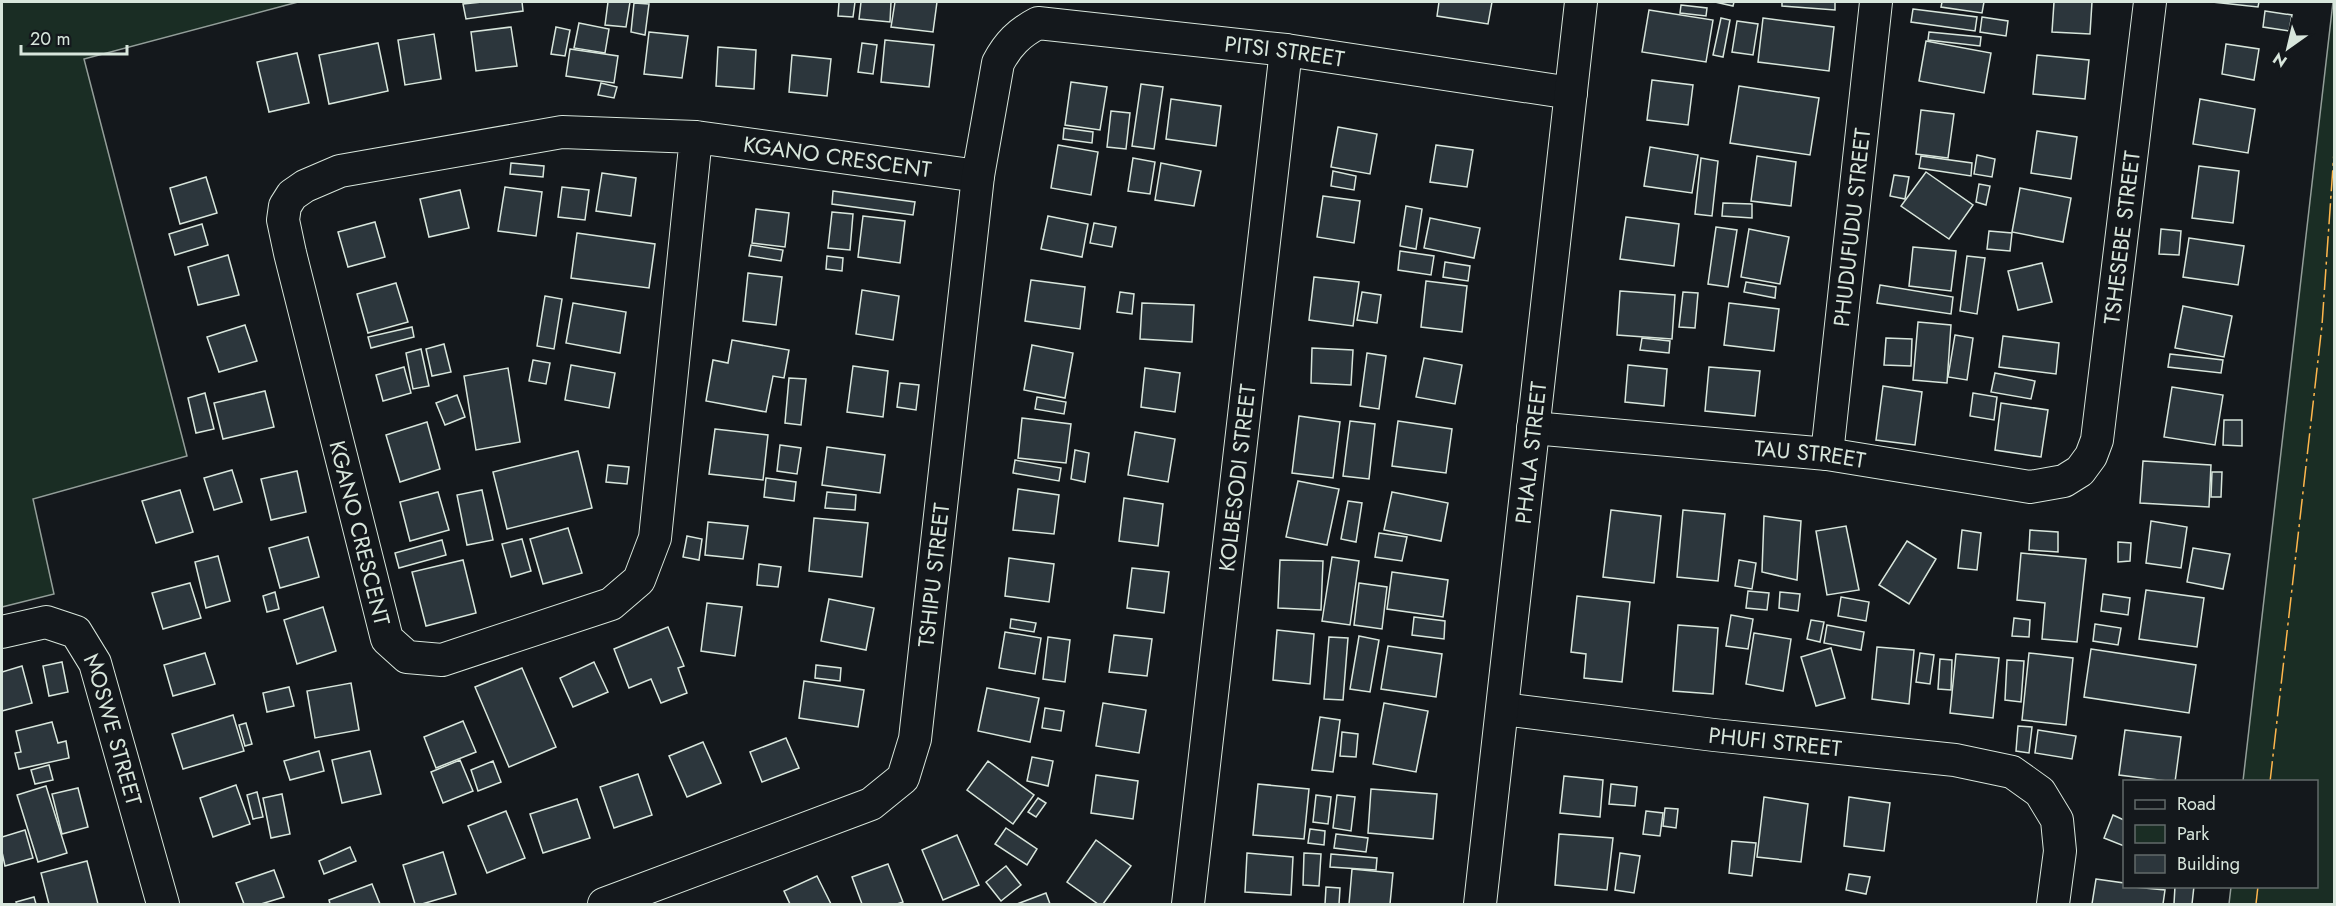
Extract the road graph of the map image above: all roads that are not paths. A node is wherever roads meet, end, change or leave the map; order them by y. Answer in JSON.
{"nodes":[{"id":1,"x":1581,"y":2,"type":"edge"},
{"id":2,"x":1876,"y":2,"type":"edge"},
{"id":3,"x":2150,"y":2,"type":"edge"},
{"id":4,"x":1007,"y":47,"type":"joint"},
{"id":5,"x":1286,"y":50,"type":"junction"},
{"id":6,"x":1571,"y":93,"type":"junction"},
{"id":7,"x":696,"y":137,"type":"junction"},
{"id":8,"x":978,"y":176,"type":"junction"},
{"id":9,"x":1533,"y":428,"type":"junction"},
{"id":10,"x":1827,"y":454,"type":"junction"},
{"id":11,"x":2080,"y":471,"type":"joint"},
{"id":12,"x":2,"y":632,"type":"edge"},
{"id":13,"x":1503,"y":709,"type":"junction"},
{"id":14,"x":163,"y":904,"type":"edge"},
{"id":15,"x":604,"y":904,"type":"edge"},
{"id":16,"x":1188,"y":904,"type":"edge"},
{"id":17,"x":1480,"y":904,"type":"edge"},
{"id":18,"x":2054,"y":904,"type":"edge"}],
"edges":[{"from":1,"to":6,"type":"street","name":"PHALA STREET"},
{"from":2,"to":10,"type":"street","name":"PHUDUFUDU STREET"},
{"from":3,"to":11,"type":"street","name":"TSHESEBE STREET"},
{"from":4,"to":5,"type":"street","name":"PITSI STREET"},
{"from":4,"to":8,"type":"street","name":"TSHIPU STREET"},
{"from":5,"to":6,"type":"street","name":"PITSI STREET"},
{"from":5,"to":16,"type":"street","name":"KOLBESODI STREET"},
{"from":6,"to":9,"type":"street","name":"PHALA STREET"},
{"from":7,"to":7,"type":"street","name":"KGANO CRESCENT"},
{"from":7,"to":8,"type":"street","name":"KGANO CRESCENT"},
{"from":8,"to":15,"type":"street","name":"TSHIPU STREET"},
{"from":9,"to":10,"type":"street","name":"TAU STREET"},
{"from":9,"to":13,"type":"street","name":"PHALA STREET"},
{"from":10,"to":11,"type":"street","name":"TAU STREET"},
{"from":12,"to":14,"type":"street","name":"MOSWE STREET"},
{"from":13,"to":17,"type":"street","name":"PHALA STREET"},
{"from":13,"to":18,"type":"street","name":"PHUFI STREET"}]}
